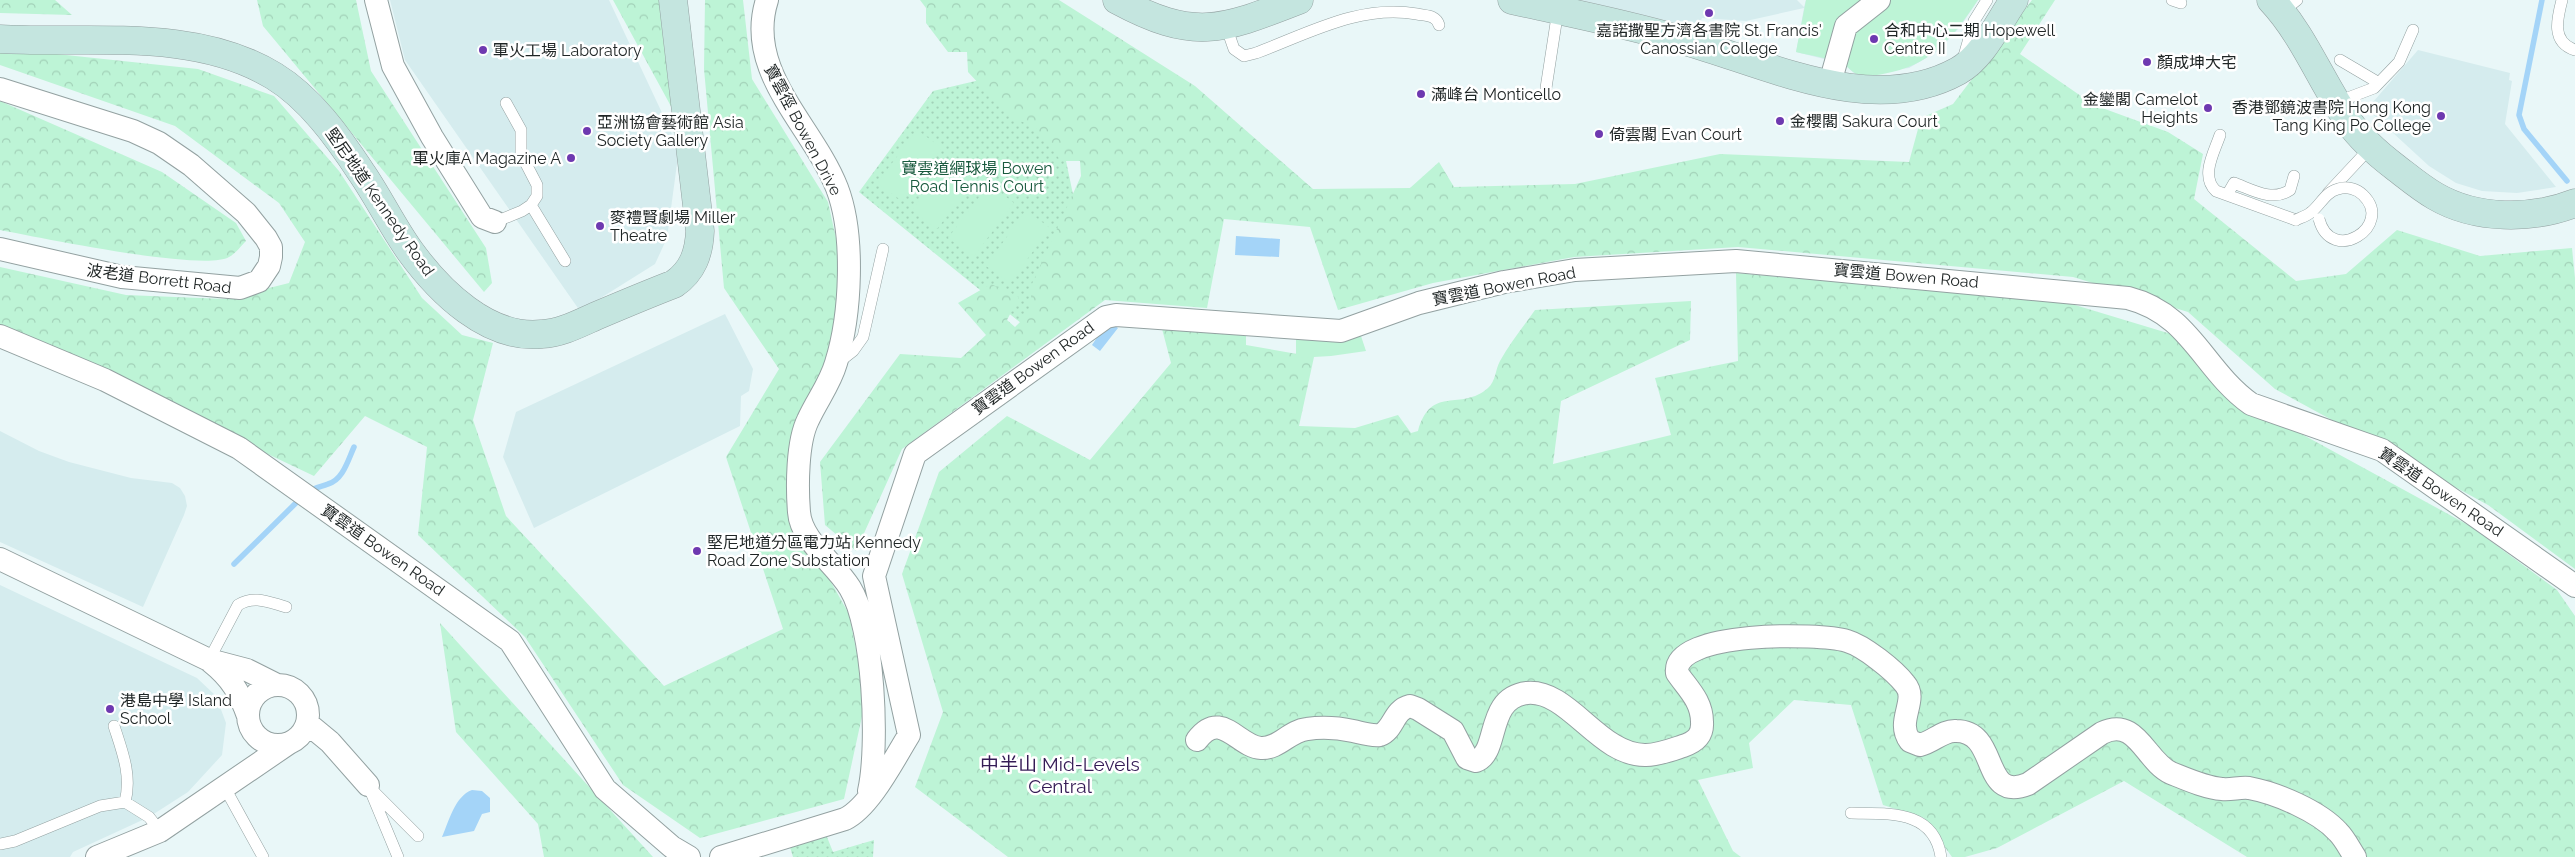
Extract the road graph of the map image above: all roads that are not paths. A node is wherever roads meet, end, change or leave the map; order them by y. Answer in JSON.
{"nodes":[{"id":1,"x":376,"y":0,"type":"edge"},
{"id":2,"x":673,"y":0,"type":"edge"},
{"id":3,"x":767,"y":0,"type":"edge"},
{"id":4,"x":1300,"y":0,"type":"edge"},
{"id":5,"x":1512,"y":0,"type":"edge"},
{"id":6,"x":1879,"y":0,"type":"edge"},
{"id":7,"x":1986,"y":0,"type":"edge"},
{"id":8,"x":2014,"y":0,"type":"edge"},
{"id":9,"x":2562,"y":0,"type":"edge"},
{"id":10,"x":1132,"y":3,"type":"edge"},
{"id":11,"x":2283,"y":4,"type":"edge"},
{"id":12,"x":1558,"y":10,"type":"junction"},
{"id":13,"x":1440,"y":25,"type":"dead end"},
{"id":14,"x":1226,"y":26,"type":"junction"},
{"id":15,"x":2413,"y":30,"type":"dead end"},
{"id":16,"x":0,"y":39,"type":"edge"},
{"id":17,"x":2575,"y":50,"type":"edge"},
{"id":18,"x":2340,"y":60,"type":"dead end"},
{"id":19,"x":1960,"y":70,"type":"junction"},
{"id":20,"x":1830,"y":83,"type":"junction"},
{"id":21,"x":2379,"y":83,"type":"junction"},
{"id":22,"x":1546,"y":88,"type":"dead end"},
{"id":23,"x":0,"y":89,"type":"edge"},
{"id":24,"x":2337,"y":102,"type":"junction"},
{"id":25,"x":506,"y":103,"type":"dead end"},
{"id":26,"x":2220,"y":135,"type":"dead end"},
{"id":27,"x":2371,"y":146,"type":"junction"},
{"id":28,"x":2294,"y":176,"type":"dead end"},
{"id":29,"x":2227,"y":194,"type":"junction"},
{"id":30,"x":2575,"y":203,"type":"edge"},
{"id":31,"x":531,"y":205,"type":"junction"},
{"id":32,"x":496,"y":222,"type":"joint"},
{"id":33,"x":0,"y":249,"type":"edge"},
{"id":34,"x":883,"y":249,"type":"dead end"},
{"id":35,"x":564,"y":261,"type":"dead end"},
{"id":36,"x":0,"y":336,"type":"edge"},
{"id":37,"x":836,"y":364,"type":"junction"},
{"id":38,"x":0,"y":559,"type":"edge"},
{"id":39,"x":2575,"y":586,"type":"edge"},
{"id":40,"x":286,"y":607,"type":"dead end"},
{"id":41,"x":209,"y":660,"type":"junction"},
{"id":42,"x":277,"y":685,"type":"junction"},
{"id":43,"x":307,"y":722,"type":"junction"},
{"id":44,"x":251,"y":725,"type":"junction"},
{"id":45,"x":114,"y":726,"type":"dead end"},
{"id":46,"x":1198,"y":740,"type":"dead end"},
{"id":47,"x":289,"y":743,"type":"junction"},
{"id":48,"x":368,"y":786,"type":"junction"},
{"id":49,"x":225,"y":788,"type":"junction"},
{"id":50,"x":866,"y":800,"type":"junction"},
{"id":51,"x":125,"y":802,"type":"junction"},
{"id":52,"x":1851,"y":813,"type":"dead end"},
{"id":53,"x":160,"y":831,"type":"junction"},
{"id":54,"x":418,"y":836,"type":"dead end"},
{"id":55,"x":0,"y":844,"type":"edge"},
{"id":56,"x":97,"y":857,"type":"edge"},
{"id":57,"x":263,"y":857,"type":"edge"},
{"id":58,"x":398,"y":857,"type":"edge"},
{"id":59,"x":689,"y":857,"type":"edge"},
{"id":60,"x":721,"y":857,"type":"edge"},
{"id":61,"x":1941,"y":857,"type":"edge"},
{"id":62,"x":2355,"y":857,"type":"edge"}],
"edges":[{"from":1,"to":32,"type":"street"},
{"from":2,"to":16,"type":"street","name":"堅尼地道 Kennedy Road"},
{"from":3,"to":37,"type":"street","name":"寶雲徑 Bowen Drive"},
{"from":4,"to":14,"type":"street"},
{"from":5,"to":12,"type":"street"},
{"from":6,"to":20,"type":"street"},
{"from":7,"to":19,"type":"lane"},
{"from":8,"to":19,"type":"street"},
{"from":9,"to":17,"type":"lane"},
{"from":10,"to":14,"type":"street"},
{"from":11,"to":24,"type":"street"},
{"from":12,"to":20,"type":"street"},
{"from":12,"to":22,"type":"lane"},
{"from":13,"to":14,"type":"lane"},
{"from":15,"to":21,"type":"lane"},
{"from":18,"to":21,"type":"lane"},
{"from":19,"to":20,"type":"street"},
{"from":21,"to":24,"type":"lane"},
{"from":23,"to":33,"type":"street","name":"波老道 Borrett Road"},
{"from":24,"to":27,"type":"street"},
{"from":25,"to":31,"type":"lane"},
{"from":26,"to":29,"type":"lane"},
{"from":27,"to":29,"type":"lane","bridge":true},
{"from":27,"to":30,"type":"street"},
{"from":28,"to":29,"type":"lane"},
{"from":31,"to":32,"type":"lane"},
{"from":31,"to":35,"type":"lane"},
{"from":34,"to":37,"type":"lane"},
{"from":36,"to":59,"type":"street","name":"寶雲道 Bowen Road"},
{"from":37,"to":50,"type":"street","name":"寶雲徑 Bowen Drive"},
{"from":38,"to":41,"type":"street"},
{"from":39,"to":50,"type":"street","name":"寶雲道 Bowen Road"},
{"from":40,"to":41,"type":"lane"},
{"from":41,"to":42,"type":"street"},
{"from":41,"to":44,"type":"street"},
{"from":42,"to":43,"type":"street"},
{"from":42,"to":44,"type":"street"},
{"from":43,"to":47,"type":"street"},
{"from":43,"to":48,"type":"street"},
{"from":44,"to":47,"type":"street"},
{"from":44,"to":49,"type":"street"},
{"from":45,"to":51,"type":"lane"},
{"from":46,"to":62,"type":"street"},
{"from":47,"to":49,"type":"street"},
{"from":48,"to":54,"type":"lane"},
{"from":48,"to":58,"type":"lane"},
{"from":49,"to":53,"type":"street"},
{"from":49,"to":57,"type":"lane"},
{"from":50,"to":60,"type":"street","name":"寶雲道 Bowen Road"},
{"from":51,"to":53,"type":"lane"},
{"from":51,"to":55,"type":"lane"},
{"from":52,"to":61,"type":"lane"},
{"from":53,"to":56,"type":"street"}]}
